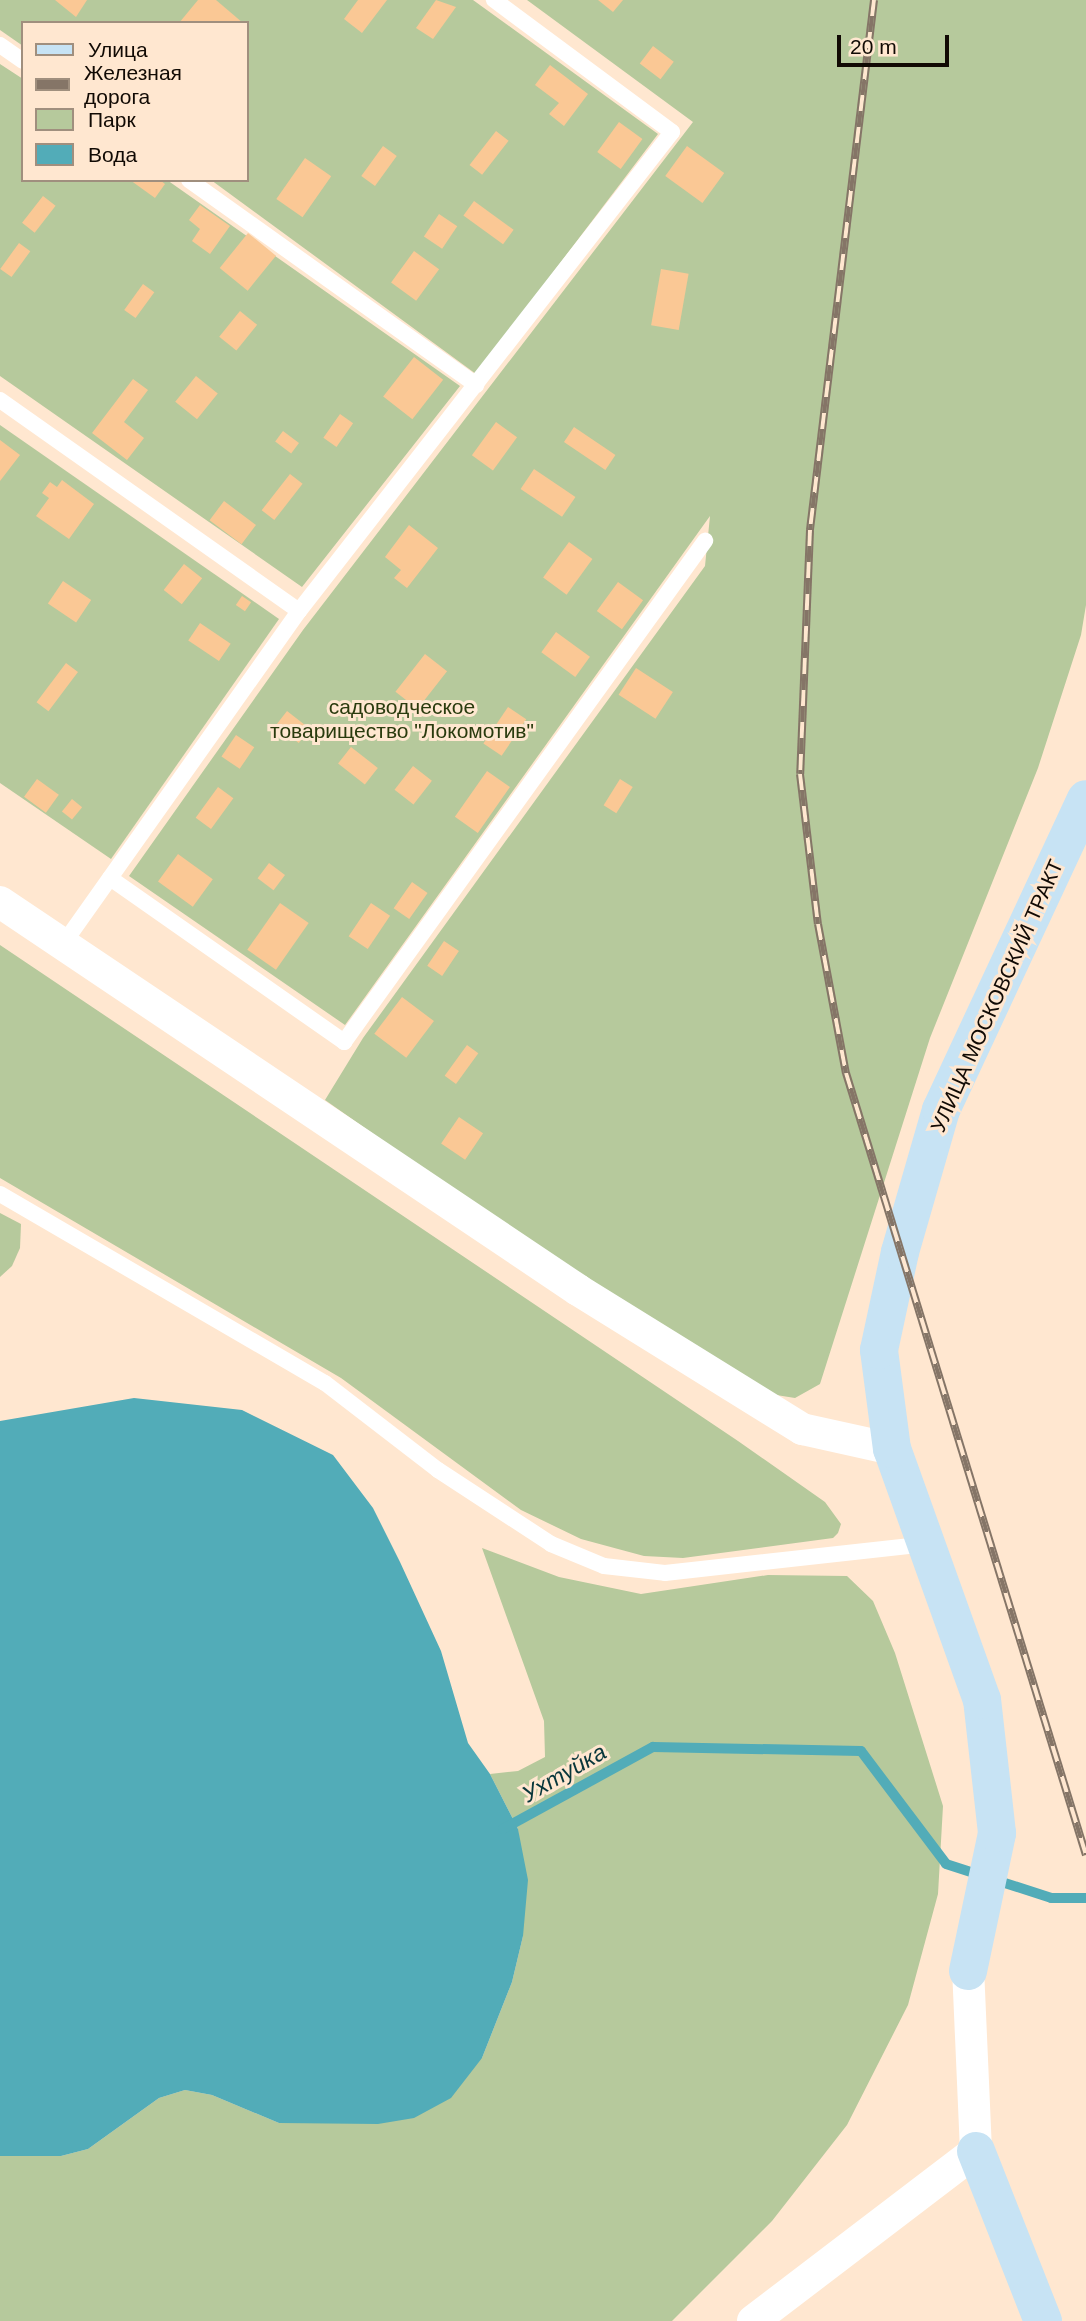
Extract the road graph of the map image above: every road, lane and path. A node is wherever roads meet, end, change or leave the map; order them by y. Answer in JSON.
{"nodes":[{"id":1,"x":494,"y":0,"type":"edge"},
{"id":2,"x":0,"y":45,"type":"edge"},
{"id":3,"x":21,"y":60,"type":"edge"},
{"id":4,"x":192,"y":182,"type":"edge"},
{"id":5,"x":476,"y":385,"type":"junction"},
{"id":6,"x":0,"y":400,"type":"edge"},
{"id":7,"x":705,"y":541,"type":"dead end"},
{"id":8,"x":299,"y":611,"type":"junction"},
{"id":9,"x":1086,"y":799,"type":"edge"},
{"id":10,"x":110,"y":878,"type":"junction"},
{"id":11,"x":0,"y":902,"type":"edge"},
{"id":12,"x":64,"y":943,"type":"junction"},
{"id":13,"x":0,"y":1194,"type":"edge"},
{"id":14,"x":891,"y":1449,"type":"junction"},
{"id":15,"x":926,"y":1544,"type":"junction"},
{"id":16,"x":968,"y":1970,"type":"joint"},
{"id":17,"x":976,"y":2151,"type":"junction"},
{"id":18,"x":753,"y":2321,"type":"edge"},
{"id":19,"x":1042,"y":2321,"type":"edge"}],
"edges":[{"from":1,"to":5,"type":"lane"},
{"from":2,"to":3,"type":"lane"},
{"from":4,"to":5,"type":"lane"},
{"from":5,"to":8,"type":"lane"},
{"from":6,"to":8,"type":"lane"},
{"from":7,"to":10,"type":"lane"},
{"from":8,"to":10,"type":"lane"},
{"from":9,"to":14,"type":"street","name":"УЛИЦА МОСКОВСКИЙ ТРАКТ"},
{"from":10,"to":12,"type":"lane"},
{"from":11,"to":12,"type":"street"},
{"from":12,"to":14,"type":"street"},
{"from":13,"to":15,"type":"lane"},
{"from":14,"to":15,"type":"street","name":"УЛИЦА МОСКОВСКИЙ ТРАКТ"},
{"from":15,"to":16,"type":"street","name":"УЛИЦА МОСКОВСКИЙ ТРАКТ"},
{"from":16,"to":17,"type":"street","name":"УЛИЦА МОСКОВСКИЙ ТРАКТ"},
{"from":17,"to":18,"type":"street"},
{"from":17,"to":19,"type":"street"}]}
